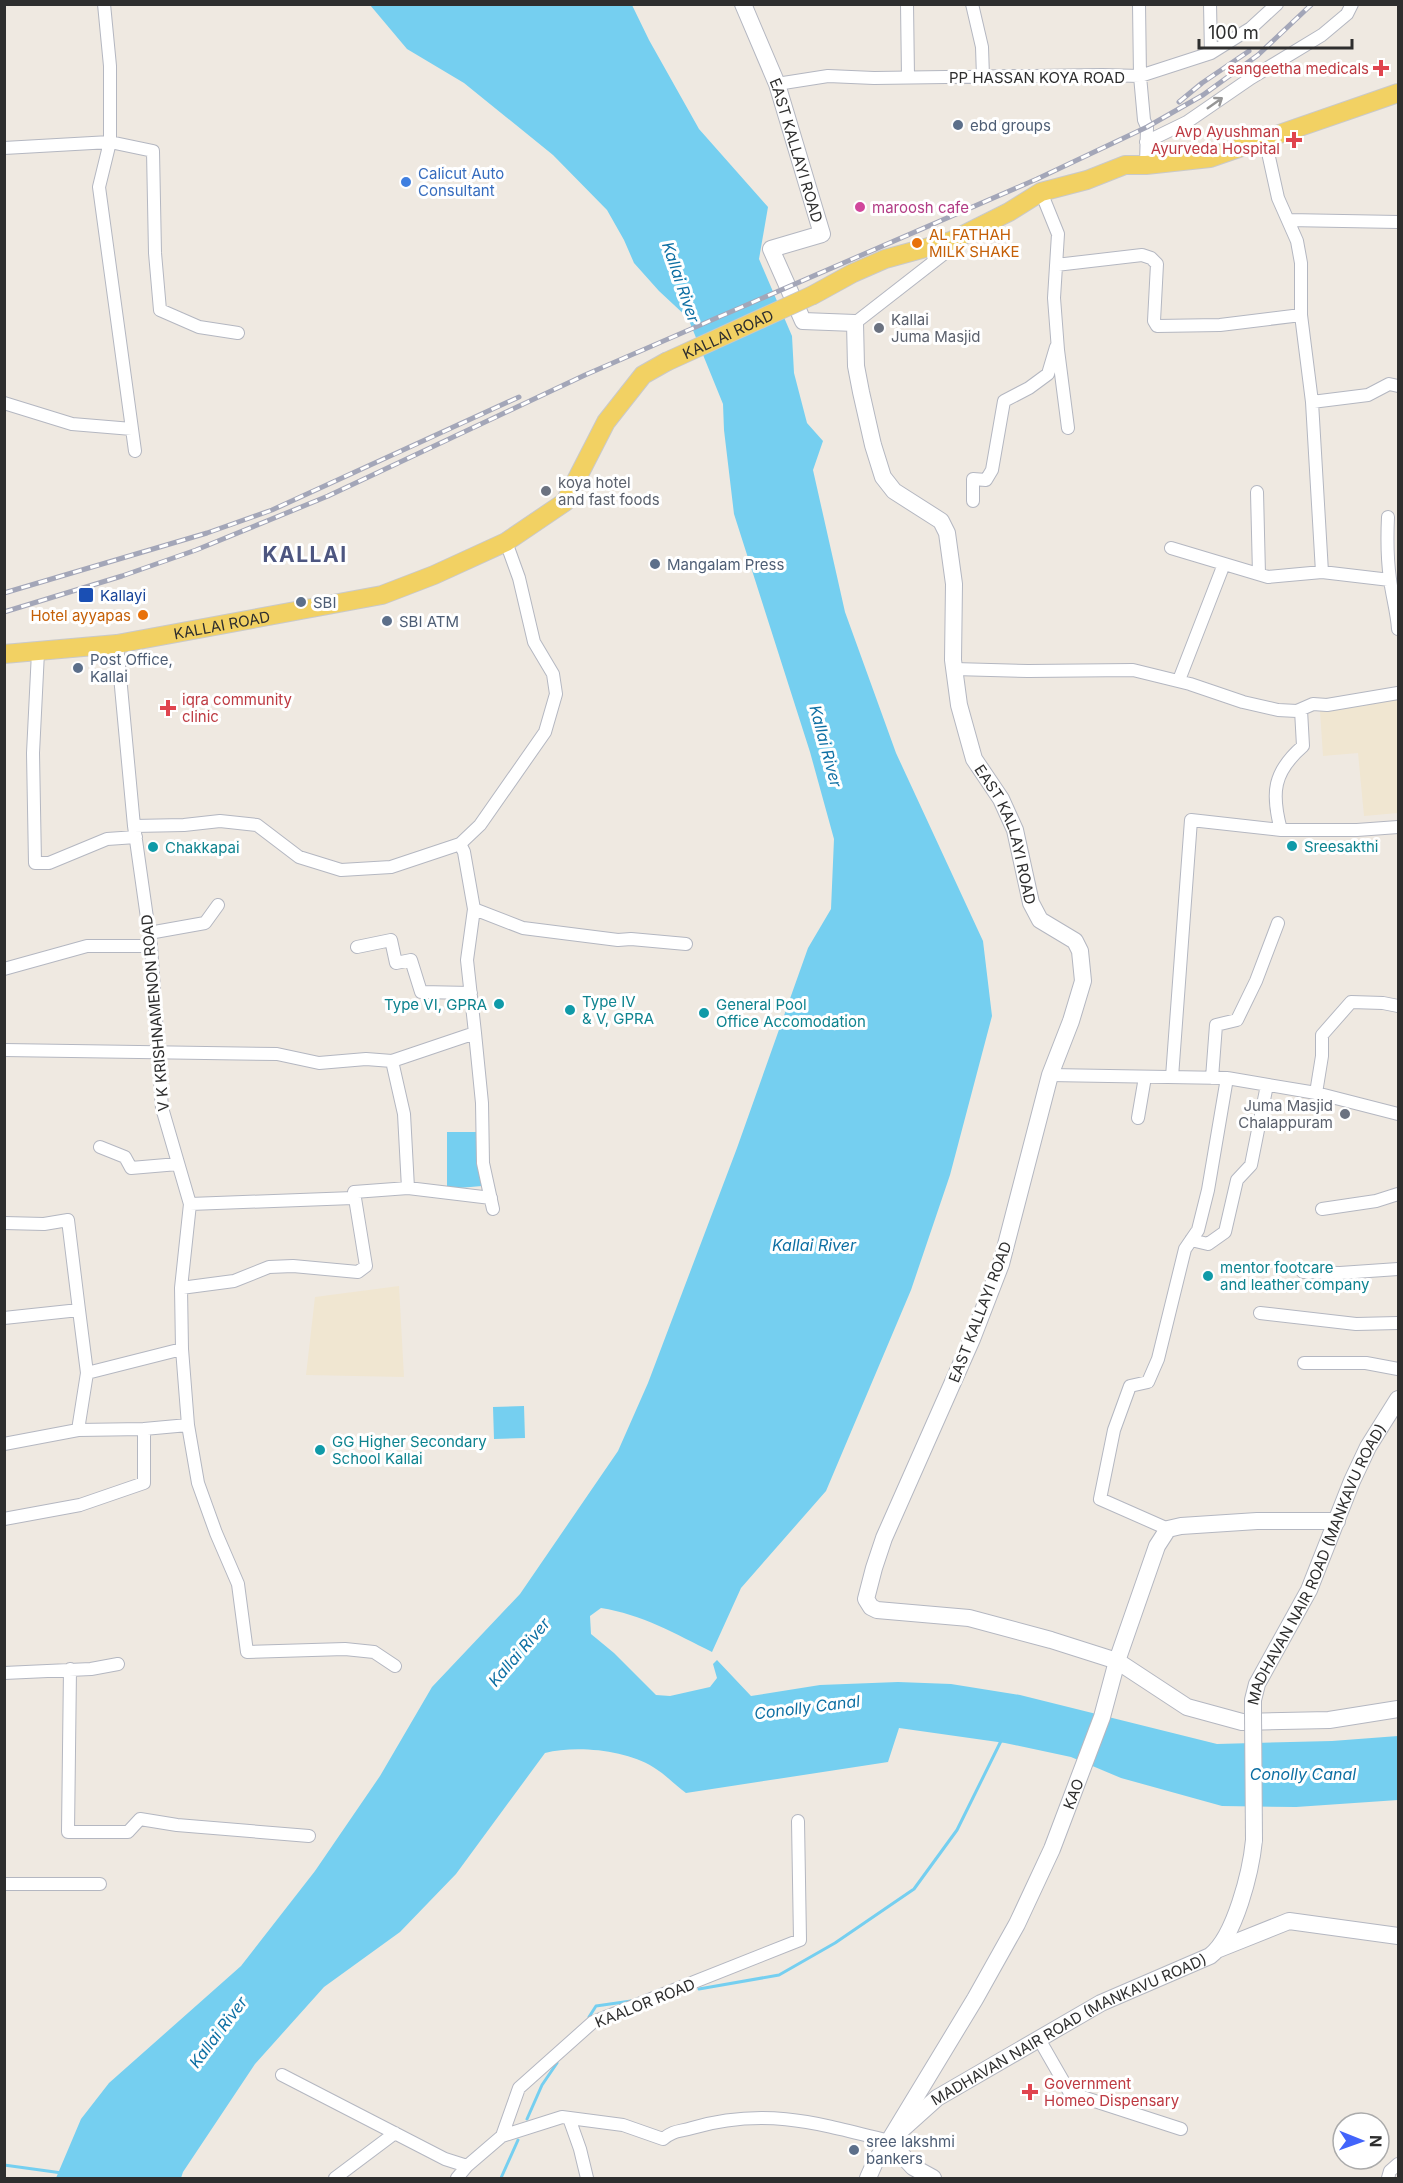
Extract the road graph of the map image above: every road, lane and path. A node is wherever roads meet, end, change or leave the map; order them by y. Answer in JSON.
{"nodes":[{"id":1,"x":104,"y":4,"type":"edge"},
{"id":2,"x":743,"y":4,"type":"edge"},
{"id":3,"x":907,"y":4,"type":"edge"},
{"id":4,"x":972,"y":4,"type":"edge"},
{"id":5,"x":1139,"y":4,"type":"edge"},
{"id":6,"x":1210,"y":4,"type":"edge"},
{"id":7,"x":1276,"y":4,"type":"edge"},
{"id":8,"x":1352,"y":4,"type":"edge"},
{"id":9,"x":1211,"y":53,"type":"junction"},
{"id":10,"x":1140,"y":76,"type":"junction"},
{"id":11,"x":983,"y":77,"type":"junction"},
{"id":12,"x":908,"y":78,"type":"junction"},
{"id":13,"x":777,"y":84,"type":"junction"},
{"id":14,"x":1398,"y":96,"type":"edge"},
{"id":15,"x":1265,"y":139,"type":"junction"},
{"id":16,"x":110,"y":142,"type":"junction"},
{"id":17,"x":1146,"y":142,"type":"junction"},
{"id":18,"x":4,"y":148,"type":"edge"},
{"id":19,"x":1146,"y":165,"type":"junction"},
{"id":20,"x":1041,"y":192,"type":"junction"},
{"id":21,"x":1288,"y":220,"type":"junction"},
{"id":22,"x":1398,"y":222,"type":"edge"},
{"id":23,"x":971,"y":231,"type":"junction"},
{"id":24,"x":1056,"y":265,"type":"junction"},
{"id":25,"x":1300,"y":315,"type":"junction"},
{"id":26,"x":855,"y":323,"type":"junction"},
{"id":27,"x":238,"y":333,"type":"dead end"},
{"id":28,"x":1057,"y":343,"type":"junction"},
{"id":29,"x":1398,"y":386,"type":"edge"},
{"id":30,"x":1312,"y":402,"type":"junction"},
{"id":31,"x":4,"y":403,"type":"edge"},
{"id":32,"x":1068,"y":428,"type":"dead end"},
{"id":33,"x":132,"y":429,"type":"junction"},
{"id":34,"x":135,"y":451,"type":"dead end"},
{"id":35,"x":1257,"y":492,"type":"dead end"},
{"id":36,"x":972,"y":501,"type":"dead end"},
{"id":37,"x":1388,"y":518,"type":"dead end"},
{"id":38,"x":506,"y":542,"type":"junction"},
{"id":39,"x":1171,"y":548,"type":"dead end"},
{"id":40,"x":1224,"y":564,"type":"junction"},
{"id":41,"x":1322,"y":572,"type":"junction"},
{"id":42,"x":1259,"y":574,"type":"junction"},
{"id":43,"x":1390,"y":580,"type":"junction"},
{"id":44,"x":1396,"y":597,"type":"edge"},
{"id":45,"x":1398,"y":629,"type":"edge"},
{"id":46,"x":117,"y":644,"type":"junction"},
{"id":47,"x":38,"y":652,"type":"junction"},
{"id":48,"x":4,"y":654,"type":"edge"},
{"id":49,"x":954,"y":669,"type":"junction"},
{"id":50,"x":1179,"y":680,"type":"junction"},
{"id":51,"x":1398,"y":693,"type":"edge"},
{"id":52,"x":1301,"y":710,"type":"junction"},
{"id":53,"x":1398,"y":827,"type":"edge"},
{"id":54,"x":1281,"y":830,"type":"junction"},
{"id":55,"x":135,"y":832,"type":"junction"},
{"id":56,"x":460,"y":844,"type":"junction"},
{"id":57,"x":218,"y":904,"type":"dead end"},
{"id":58,"x":474,"y":909,"type":"junction"},
{"id":59,"x":1278,"y":923,"type":"dead end"},
{"id":60,"x":150,"y":939,"type":"junction"},
{"id":61,"x":686,"y":944,"type":"dead end"},
{"id":62,"x":357,"y":947,"type":"dead end"},
{"id":63,"x":4,"y":969,"type":"edge"},
{"id":64,"x":471,"y":993,"type":"junction"},
{"id":65,"x":1398,"y":1006,"type":"edge"},
{"id":66,"x":475,"y":1033,"type":"junction"},
{"id":67,"x":4,"y":1050,"type":"edge"},
{"id":68,"x":158,"y":1053,"type":"junction"},
{"id":69,"x":392,"y":1061,"type":"junction"},
{"id":70,"x":1050,"y":1075,"type":"junction"},
{"id":71,"x":1145,"y":1077,"type":"junction"},
{"id":72,"x":1172,"y":1077,"type":"junction"},
{"id":73,"x":1212,"y":1078,"type":"junction"},
{"id":74,"x":1227,"y":1078,"type":"junction"},
{"id":75,"x":1267,"y":1085,"type":"junction"},
{"id":76,"x":1316,"y":1093,"type":"junction"},
{"id":77,"x":1398,"y":1114,"type":"edge"},
{"id":78,"x":1138,"y":1118,"type":"dead end"},
{"id":79,"x":100,"y":1147,"type":"dead end"},
{"id":80,"x":178,"y":1164,"type":"junction"},
{"id":81,"x":408,"y":1188,"type":"junction"},
{"id":82,"x":1398,"y":1194,"type":"edge"},
{"id":83,"x":353,"y":1198,"type":"junction"},
{"id":84,"x":190,"y":1204,"type":"junction"},
{"id":85,"x":1322,"y":1209,"type":"dead end"},
{"id":86,"x":4,"y":1223,"type":"edge"},
{"id":87,"x":1191,"y":1240,"type":"junction"},
{"id":88,"x":1398,"y":1269,"type":"edge"},
{"id":89,"x":1303,"y":1272,"type":"dead end"},
{"id":90,"x":181,"y":1288,"type":"junction"},
{"id":91,"x":79,"y":1310,"type":"junction"},
{"id":92,"x":1260,"y":1313,"type":"dead end"},
{"id":93,"x":4,"y":1318,"type":"edge"},
{"id":94,"x":1398,"y":1323,"type":"edge"},
{"id":95,"x":182,"y":1349,"type":"junction"},
{"id":96,"x":1304,"y":1363,"type":"dead end"},
{"id":97,"x":1398,"y":1369,"type":"edge"},
{"id":98,"x":87,"y":1373,"type":"junction"},
{"id":99,"x":1398,"y":1399,"type":"edge"},
{"id":100,"x":188,"y":1425,"type":"junction"},
{"id":101,"x":144,"y":1429,"type":"junction"},
{"id":102,"x":78,"y":1430,"type":"junction"},
{"id":103,"x":4,"y":1444,"type":"edge"},
{"id":104,"x":4,"y":1520,"type":"edge"},
{"id":105,"x":1337,"y":1521,"type":"junction"},
{"id":106,"x":1168,"y":1529,"type":"junction"},
{"id":107,"x":1117,"y":1661,"type":"junction"},
{"id":108,"x":118,"y":1664,"type":"dead end"},
{"id":109,"x":395,"y":1666,"type":"dead end"},
{"id":110,"x":70,"y":1669,"type":"junction"},
{"id":111,"x":4,"y":1673,"type":"edge"},
{"id":112,"x":1398,"y":1709,"type":"edge"},
{"id":113,"x":1248,"y":1717,"type":"junction"},
{"id":114,"x":798,"y":1821,"type":"dead end"},
{"id":115,"x":309,"y":1836,"type":"dead end"},
{"id":116,"x":4,"y":1884,"type":"edge"},
{"id":117,"x":100,"y":1884,"type":"dead end"},
{"id":118,"x":1398,"y":1936,"type":"edge"},
{"id":119,"x":1219,"y":1949,"type":"junction"},
{"id":120,"x":1039,"y":2039,"type":"junction"},
{"id":121,"x":282,"y":2075,"type":"dead end"},
{"id":122,"x":569,"y":2118,"type":"junction"},
{"id":123,"x":1181,"y":2129,"type":"dead end"},
{"id":124,"x":394,"y":2133,"type":"junction"},
{"id":125,"x":502,"y":2136,"type":"junction"},
{"id":126,"x":889,"y":2140,"type":"junction"},
{"id":127,"x":1398,"y":2164,"type":"edge"},
{"id":128,"x":467,"y":2172,"type":"edge"},
{"id":129,"x":335,"y":2178,"type":"edge"},
{"id":130,"x":457,"y":2178,"type":"edge"},
{"id":131,"x":587,"y":2178,"type":"edge"},
{"id":132,"x":868,"y":2178,"type":"edge"},
{"id":133,"x":933,"y":2178,"type":"edge"},
{"id":134,"x":1388,"y":2178,"type":"edge"}],
"edges":[{"from":1,"to":16,"type":"street"},
{"from":2,"to":13,"type":"street","name":"EAST KALLAYI ROAD"},
{"from":3,"to":12,"type":"street"},
{"from":4,"to":11,"type":"street"},
{"from":5,"to":10,"type":"street"},
{"from":6,"to":9,"type":"street"},
{"from":7,"to":9,"type":"street","name":"PP HASSAN KOYA ROAD"},
{"from":17,"to":8,"type":"street","one_way":true},
{"from":9,"to":10,"type":"street","name":"PP HASSAN KOYA ROAD"},
{"from":10,"to":11,"type":"street","name":"PP HASSAN KOYA ROAD"},
{"from":10,"to":17,"type":"street"},
{"from":11,"to":12,"type":"street","name":"PP HASSAN KOYA ROAD"},
{"from":12,"to":13,"type":"street","name":"PP HASSAN KOYA ROAD"},
{"from":13,"to":26,"type":"street","name":"EAST KALLAYI ROAD"},
{"from":14,"to":15,"type":"main road","name":"KALLAI ROAD"},
{"from":15,"to":19,"type":"main road","name":"KALLAI ROAD"},
{"from":15,"to":21,"type":"street"},
{"from":16,"to":18,"type":"street"},
{"from":16,"to":27,"type":"street"},
{"from":16,"to":33,"type":"street"},
{"from":17,"to":19,"type":"street"},
{"from":19,"to":20,"type":"main road","name":"KALLAI ROAD"},
{"from":20,"to":23,"type":"main road","name":"KALLAI ROAD"},
{"from":20,"to":24,"type":"street"},
{"from":21,"to":22,"type":"street"},
{"from":21,"to":25,"type":"street"},
{"from":23,"to":26,"type":"street"},
{"from":23,"to":38,"type":"main road","name":"KALLAI ROAD","bridge":true},
{"from":24,"to":25,"type":"street"},
{"from":24,"to":28,"type":"street"},
{"from":25,"to":30,"type":"street"},
{"from":26,"to":49,"type":"street","name":"EAST KALLAYI ROAD"},
{"from":28,"to":32,"type":"street"},
{"from":28,"to":36,"type":"street"},
{"from":29,"to":30,"type":"street"},
{"from":30,"to":41,"type":"street"},
{"from":31,"to":33,"type":"street"},
{"from":33,"to":34,"type":"street"},
{"from":35,"to":42,"type":"street"},
{"from":37,"to":43,"type":"street"},
{"from":38,"to":46,"type":"main road","name":"KALLAI ROAD"},
{"from":38,"to":56,"type":"street"},
{"from":39,"to":40,"type":"street"},
{"from":40,"to":42,"type":"street"},
{"from":40,"to":50,"type":"street"},
{"from":41,"to":42,"type":"street"},
{"from":41,"to":43,"type":"street"},
{"from":43,"to":44,"type":"street"},
{"from":44,"to":45,"type":"street"},
{"from":46,"to":47,"type":"main road","name":"KALLAI ROAD"},
{"from":46,"to":55,"type":"street","name":"V K KRISHNAMENON ROAD"},
{"from":47,"to":48,"type":"main road","name":"KALLAI ROAD"},
{"from":47,"to":55,"type":"street"},
{"from":49,"to":50,"type":"street"},
{"from":49,"to":70,"type":"street","name":"EAST KALLAYI ROAD"},
{"from":50,"to":52,"type":"street"},
{"from":51,"to":52,"type":"street"},
{"from":52,"to":54,"type":"street"},
{"from":53,"to":54,"type":"street"},
{"from":54,"to":72,"type":"street"},
{"from":55,"to":56,"type":"street"},
{"from":55,"to":60,"type":"street","name":"V K KRISHNAMENON ROAD"},
{"from":56,"to":58,"type":"street"},
{"from":57,"to":60,"type":"street"},
{"from":58,"to":61,"type":"street"},
{"from":58,"to":64,"type":"street"},
{"from":59,"to":73,"type":"street"},
{"from":60,"to":63,"type":"street"},
{"from":60,"to":68,"type":"street","name":"V K KRISHNAMENON ROAD"},
{"from":62,"to":64,"type":"street"},
{"from":64,"to":66,"type":"street"},
{"from":65,"to":76,"type":"street"},
{"from":66,"to":69,"type":"street"},
{"from":66,"to":81,"type":"street"},
{"from":67,"to":68,"type":"street"},
{"from":68,"to":69,"type":"street"},
{"from":68,"to":80,"type":"street","name":"V K KRISHNAMENON ROAD"},
{"from":69,"to":81,"type":"street"},
{"from":70,"to":71,"type":"street"},
{"from":70,"to":107,"type":"street","name":"EAST KALLAYI ROAD"},
{"from":71,"to":72,"type":"street"},
{"from":71,"to":78,"type":"street"},
{"from":72,"to":73,"type":"street"},
{"from":73,"to":74,"type":"street"},
{"from":74,"to":75,"type":"street"},
{"from":74,"to":87,"type":"street"},
{"from":75,"to":76,"type":"street"},
{"from":75,"to":87,"type":"street"},
{"from":76,"to":77,"type":"street"},
{"from":79,"to":80,"type":"street"},
{"from":80,"to":84,"type":"street","name":"V K KRISHNAMENON ROAD"},
{"from":81,"to":83,"type":"street"},
{"from":82,"to":85,"type":"street"},
{"from":83,"to":84,"type":"street"},
{"from":83,"to":90,"type":"street"},
{"from":84,"to":90,"type":"street","name":"V K KRISHNAMENON ROAD"},
{"from":86,"to":91,"type":"street"},
{"from":87,"to":106,"type":"street"},
{"from":88,"to":89,"type":"street"},
{"from":90,"to":95,"type":"street","name":"V K KRISHNAMENON ROAD"},
{"from":91,"to":93,"type":"street"},
{"from":91,"to":98,"type":"street"},
{"from":92,"to":94,"type":"street"},
{"from":95,"to":98,"type":"street"},
{"from":95,"to":100,"type":"street","name":"V K KRISHNAMENON ROAD"},
{"from":96,"to":97,"type":"street"},
{"from":98,"to":102,"type":"street"},
{"from":99,"to":105,"type":"street","name":"MADHAVAN NAIR ROAD (MANKAVU ROAD)"},
{"from":100,"to":101,"type":"street"},
{"from":100,"to":109,"type":"street","name":"V K KRISHNAMENON ROAD"},
{"from":101,"to":102,"type":"street"},
{"from":101,"to":104,"type":"street"},
{"from":102,"to":103,"type":"street"},
{"from":105,"to":106,"type":"street"},
{"from":105,"to":113,"type":"street","name":"MADHAVAN NAIR ROAD (MANKAVU ROAD)"},
{"from":106,"to":107,"type":"street","name":"KAO"},
{"from":107,"to":113,"type":"street","name":"EAST KALLAYI ROAD"},
{"from":107,"to":126,"type":"street","name":"KAO"},
{"from":108,"to":110,"type":"street"},
{"from":110,"to":111,"type":"street"},
{"from":110,"to":115,"type":"street"},
{"from":112,"to":113,"type":"street","name":"EAST KALLAYI ROAD"},
{"from":113,"to":119,"type":"street","name":"MADHAVAN NAIR ROAD (MANKAVU ROAD)","bridge":true},
{"from":114,"to":125,"type":"street","name":"KAALOR ROAD"},
{"from":116,"to":117,"type":"street"},
{"from":118,"to":119,"type":"street"},
{"from":119,"to":120,"type":"street","name":"MADHAVAN NAIR ROAD (MANKAVU ROAD)"},
{"from":120,"to":123,"type":"street"},
{"from":120,"to":126,"type":"street","name":"MADHAVAN NAIR ROAD (MANKAVU ROAD)"},
{"from":121,"to":124,"type":"street"},
{"from":122,"to":125,"type":"street"},
{"from":122,"to":126,"type":"street"},
{"from":122,"to":131,"type":"street"},
{"from":124,"to":128,"type":"street"},
{"from":124,"to":129,"type":"street"},
{"from":125,"to":128,"type":"street","name":"KAALOR ROAD"},
{"from":126,"to":132,"type":"street","name":"MADHAVAN NAIR ROAD (MANKAVU ROAD)"},
{"from":126,"to":133,"type":"street"},
{"from":127,"to":134,"type":"street"},
{"from":128,"to":130,"type":"street","name":"KAALOR ROAD"}]}
